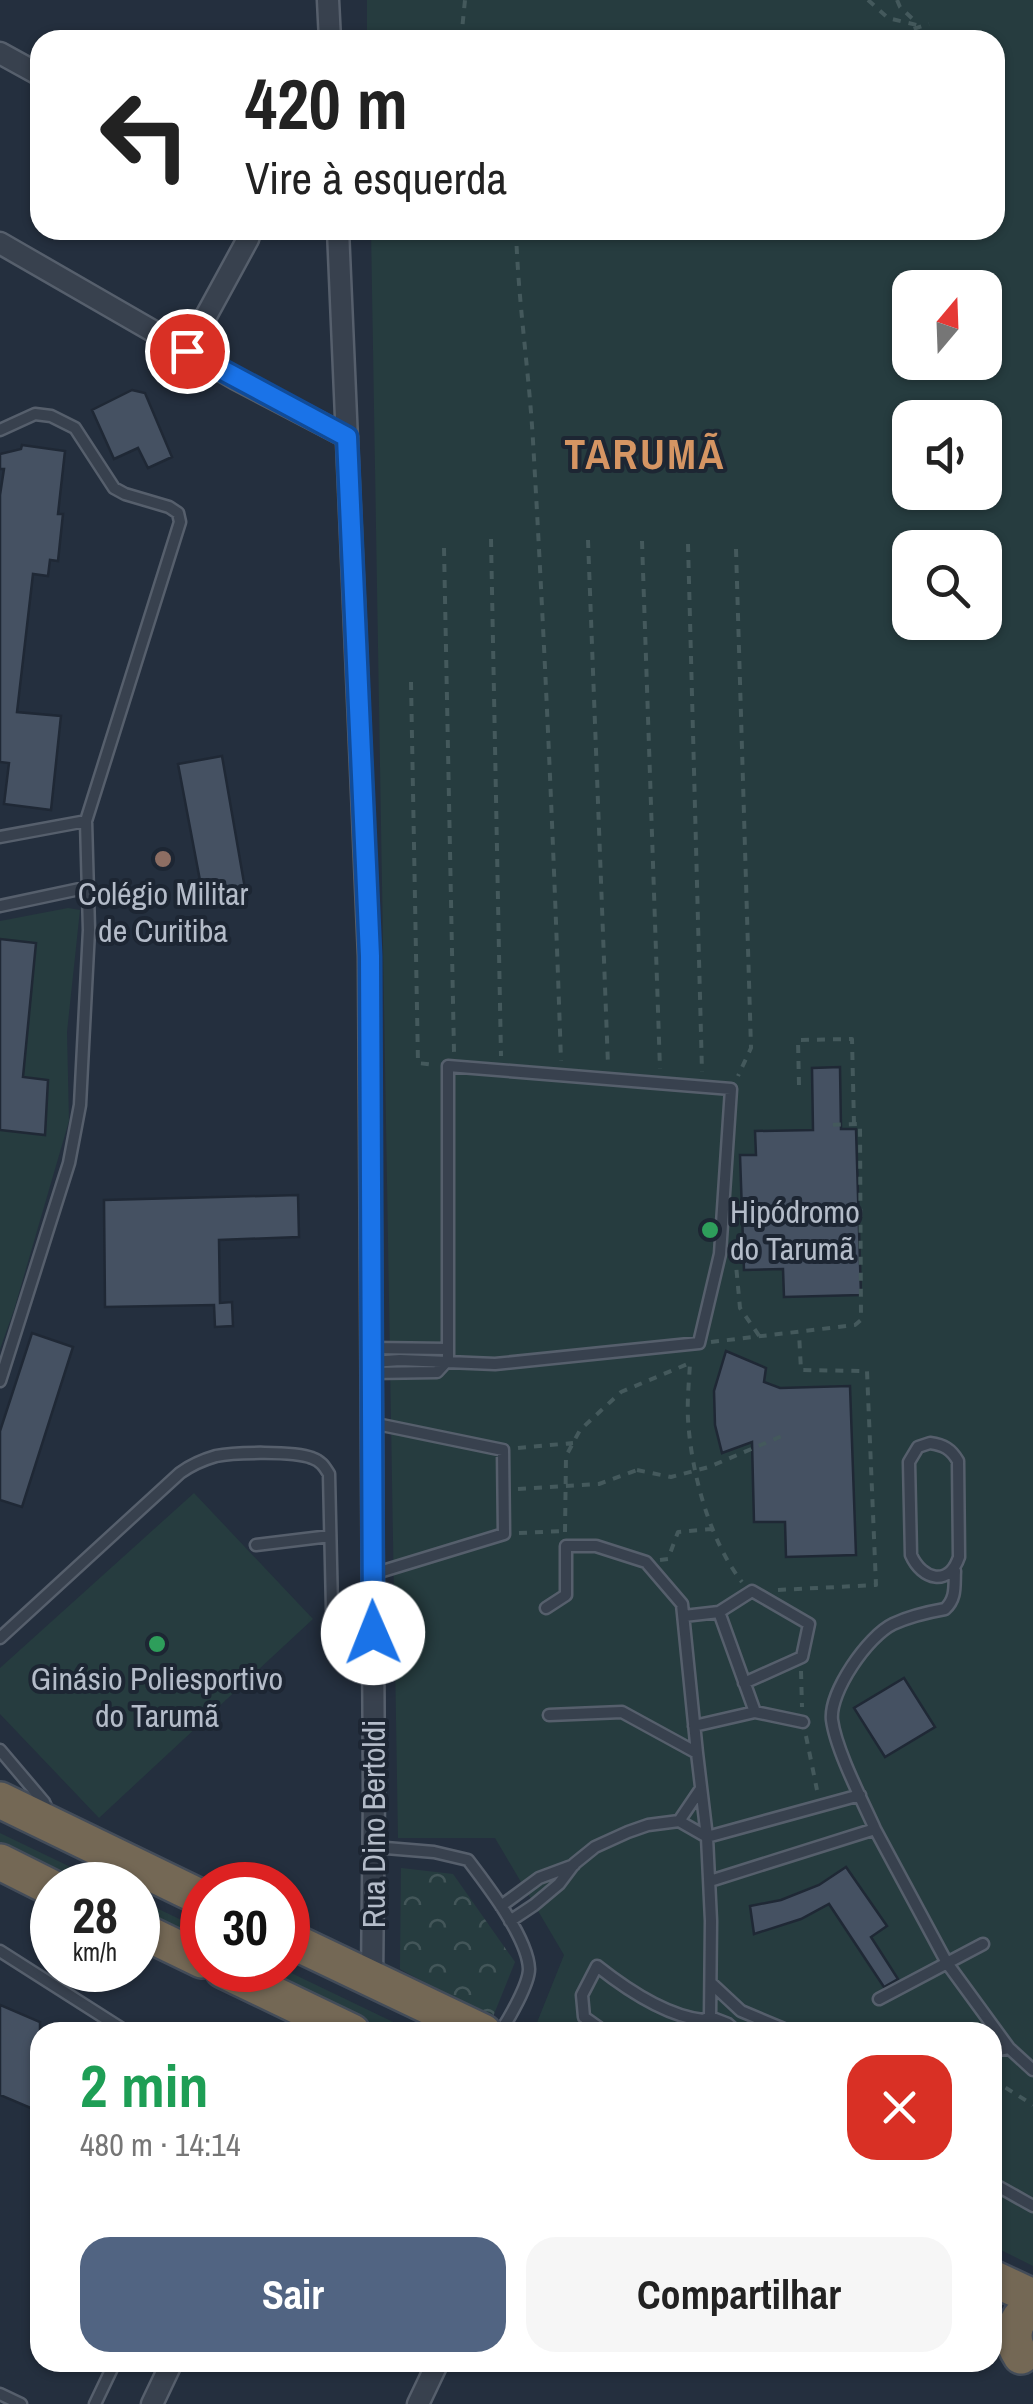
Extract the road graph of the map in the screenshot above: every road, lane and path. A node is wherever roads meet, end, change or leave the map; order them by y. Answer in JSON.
{"nodes":[{"id":1,"x":328,"y":0,"type":"edge"},
{"id":2,"x":466,"y":0,"type":"edge"},
{"id":3,"x":868,"y":0,"type":"edge"},
{"id":4,"x":897,"y":0,"type":"edge"},
{"id":5,"x":929,"y":24,"type":"dead end"},
{"id":6,"x":920,"y":26,"type":"junction"},
{"id":7,"x":330,"y":30,"type":"edge"},
{"id":8,"x":462,"y":30,"type":"edge"},
{"id":9,"x":910,"y":30,"type":"edge"},
{"id":10,"x":0,"y":53,"type":"edge"},
{"id":11,"x":30,"y":70,"type":"edge"},
{"id":12,"x":248,"y":240,"type":"edge"},
{"id":13,"x":338,"y":240,"type":"edge"},
{"id":14,"x":516,"y":240,"type":"edge"},
{"id":15,"x":0,"y":243,"type":"edge"},
{"id":16,"x":187,"y":351,"type":"junction"},
{"id":17,"x":0,"y":430,"type":"edge"},
{"id":18,"x":347,"y":437,"type":"junction"},
{"id":19,"x":491,"y":539,"type":"dead end"},
{"id":20,"x":588,"y":540,"type":"dead end"},
{"id":21,"x":642,"y":542,"type":"dead end"},
{"id":22,"x":688,"y":544,"type":"dead end"},
{"id":23,"x":444,"y":548,"type":"dead end"},
{"id":24,"x":736,"y":549,"type":"dead end"},
{"id":25,"x":411,"y":682,"type":"dead end"},
{"id":26,"x":86,"y":821,"type":"junction"},
{"id":27,"x":0,"y":837,"type":"edge"},
{"id":28,"x":89,"y":886,"type":"junction"},
{"id":29,"x":0,"y":906,"type":"edge"},
{"id":30,"x":451,"y":1067,"type":"junction"},
{"id":31,"x":502,"y":1071,"type":"junction"},
{"id":32,"x":562,"y":1076,"type":"junction"},
{"id":33,"x":608,"y":1080,"type":"junction"},
{"id":34,"x":660,"y":1084,"type":"junction"},
{"id":35,"x":799,"y":1084,"type":"dead end"},
{"id":36,"x":703,"y":1087,"type":"junction"},
{"id":37,"x":732,"y":1090,"type":"junction"},
{"id":38,"x":828,"y":1124,"type":"dead end"},
{"id":39,"x":854,"y":1124,"type":"junction"},
{"id":40,"x":735,"y":1250,"type":"dead end"},
{"id":41,"x":799,"y":1333,"type":"junction"},
{"id":42,"x":760,"y":1337,"type":"junction"},
{"id":43,"x":699,"y":1343,"type":"junction"},
{"id":44,"x":448,"y":1355,"type":"junction"},
{"id":45,"x":372,"y":1361,"type":"junction"},
{"id":46,"x":0,"y":1381,"type":"edge"},
{"id":47,"x":372,"y":1423,"type":"junction"},
{"id":48,"x":782,"y":1436,"type":"dead end"},
{"id":49,"x":573,"y":1443,"type":"junction"},
{"id":50,"x":503,"y":1450,"type":"junction"},
{"id":51,"x":566,"y":1488,"type":"junction"},
{"id":52,"x":504,"y":1489,"type":"junction"},
{"id":53,"x":713,"y":1529,"type":"junction"},
{"id":54,"x":565,"y":1531,"type":"junction"},
{"id":55,"x":504,"y":1534,"type":"junction"},
{"id":56,"x":330,"y":1536,"type":"junction"},
{"id":57,"x":256,"y":1545,"type":"dead end"},
{"id":58,"x":566,"y":1546,"type":"junction"},
{"id":59,"x":646,"y":1562,"type":"junction"},
{"id":60,"x":954,"y":1571,"type":"junction"},
{"id":61,"x":372,"y":1574,"type":"junction"},
{"id":62,"x":752,"y":1591,"type":"junction"},
{"id":63,"x":546,"y":1608,"type":"dead end"},
{"id":64,"x":720,"y":1612,"type":"junction"},
{"id":65,"x":684,"y":1616,"type":"junction"},
{"id":66,"x":0,"y":1638,"type":"edge"},
{"id":67,"x":373,"y":1662,"type":"junction"},
{"id":68,"x":744,"y":1683,"type":"junction"},
{"id":69,"x":754,"y":1712,"type":"junction"},
{"id":70,"x":549,"y":1715,"type":"dead end"},
{"id":71,"x":804,"y":1722,"type":"dead end"},
{"id":72,"x":694,"y":1726,"type":"junction"},
{"id":73,"x":0,"y":1750,"type":"edge"},
{"id":74,"x":697,"y":1753,"type":"junction"},
{"id":75,"x":700,"y":1789,"type":"junction"},
{"id":76,"x":860,"y":1795,"type":"junction"},
{"id":77,"x":0,"y":1800,"type":"edge"},
{"id":78,"x":679,"y":1821,"type":"junction"},
{"id":79,"x":54,"y":1826,"type":"junction"},
{"id":80,"x":875,"y":1829,"type":"junction"},
{"id":81,"x":706,"y":1837,"type":"junction"},
{"id":82,"x":374,"y":1847,"type":"junction"},
{"id":83,"x":0,"y":1862,"type":"edge"},
{"id":84,"x":574,"y":1864,"type":"junction"},
{"id":85,"x":30,"y":1877,"type":"edge"},
{"id":86,"x":710,"y":1881,"type":"junction"},
{"id":87,"x":180,"y":1887,"type":"edge"},
{"id":88,"x":501,"y":1906,"type":"junction"},
{"id":89,"x":510,"y":1921,"type":"junction"},
{"id":90,"x":983,"y":1944,"type":"dead end"},
{"id":91,"x":310,"y":1950,"type":"edge"},
{"id":92,"x":0,"y":1952,"type":"edge"},
{"id":93,"x":947,"y":1964,"type":"junction"},
{"id":94,"x":372,"y":1980,"type":"junction"},
{"id":95,"x":712,"y":1984,"type":"junction"},
{"id":96,"x":265,"y":1992,"type":"edge"},
{"id":97,"x":878,"y":1999,"type":"dead end"},
{"id":98,"x":706,"y":2019,"type":"junction"},
{"id":99,"x":111,"y":2022,"type":"edge"},
{"id":100,"x":323,"y":2022,"type":"edge"},
{"id":101,"x":462,"y":2022,"type":"edge"},
{"id":102,"x":507,"y":2022,"type":"edge"},
{"id":103,"x":591,"y":2022,"type":"edge"},
{"id":104,"x":704,"y":2022,"type":"edge"},
{"id":105,"x":719,"y":2022,"type":"edge"},
{"id":106,"x":767,"y":2022,"type":"edge"},
{"id":107,"x":990,"y":2022,"type":"edge"},
{"id":108,"x":1002,"y":2039,"type":"edge"},
{"id":109,"x":1009,"y":2048,"type":"junction"},
{"id":110,"x":1002,"y":2049,"type":"edge"},
{"id":111,"x":1033,"y":2070,"type":"edge"},
{"id":112,"x":1002,"y":2085,"type":"edge"},
{"id":113,"x":1033,"y":2105,"type":"edge"},
{"id":114,"x":1002,"y":2189,"type":"edge"},
{"id":115,"x":1033,"y":2206,"type":"edge"},
{"id":116,"x":1002,"y":2283,"type":"edge"},
{"id":117,"x":1033,"y":2297,"type":"edge"},
{"id":118,"x":1033,"y":2306,"type":"edge"},
{"id":119,"x":1015,"y":2354,"type":"edge"},
{"id":120,"x":109,"y":2372,"type":"edge"},
{"id":121,"x":167,"y":2372,"type":"edge"},
{"id":122,"x":433,"y":2372,"type":"edge"},
{"id":123,"x":0,"y":2394,"type":"edge"},
{"id":124,"x":20,"y":2404,"type":"edge"},
{"id":125,"x":95,"y":2404,"type":"edge"},
{"id":126,"x":152,"y":2404,"type":"edge"},
{"id":127,"x":418,"y":2404,"type":"edge"}],
"edges":[{"from":1,"to":7,"type":"street"},
{"from":2,"to":8,"type":"path"},
{"from":3,"to":6,"type":"path"},
{"from":4,"to":6,"type":"path"},
{"from":5,"to":6,"type":"path"},
{"from":6,"to":9,"type":"path"},
{"from":10,"to":11,"type":"street"},
{"from":12,"to":16,"type":"street"},
{"from":13,"to":18,"type":"street","name":"Rua Dino Bertoldi"},
{"from":14,"to":32,"type":"path"},
{"from":15,"to":16,"type":"street"},
{"from":16,"to":18,"type":"street"},
{"from":17,"to":26,"type":"lane"},
{"from":18,"to":45,"type":"street","name":"Rua Dino Bertoldi"},
{"from":19,"to":31,"type":"path"},
{"from":20,"to":33,"type":"path"},
{"from":21,"to":34,"type":"path"},
{"from":22,"to":36,"type":"path"},
{"from":23,"to":30,"type":"path"},
{"from":24,"to":37,"type":"path"},
{"from":25,"to":30,"type":"path"},
{"from":26,"to":27,"type":"lane"},
{"from":26,"to":28,"type":"lane"},
{"from":28,"to":29,"type":"lane"},
{"from":28,"to":46,"type":"lane"},
{"from":30,"to":31,"type":"lane"},
{"from":30,"to":44,"type":"lane"},
{"from":31,"to":32,"type":"lane"},
{"from":32,"to":33,"type":"lane"},
{"from":33,"to":34,"type":"lane"},
{"from":34,"to":36,"type":"lane"},
{"from":35,"to":39,"type":"path"},
{"from":36,"to":37,"type":"lane"},
{"from":37,"to":43,"type":"lane"},
{"from":38,"to":39,"type":"path"},
{"from":39,"to":41,"type":"path"},
{"from":40,"to":42,"type":"path"},
{"from":41,"to":42,"type":"path"},
{"from":41,"to":62,"type":"path"},
{"from":42,"to":43,"type":"path"},
{"from":43,"to":44,"type":"lane"},
{"from":44,"to":45,"type":"lane"},
{"from":44,"to":45,"type":"lane"},
{"from":45,"to":47,"type":"street","name":"Rua Dino Bertoldi"},
{"from":47,"to":50,"type":"lane"},
{"from":47,"to":61,"type":"street","name":"Rua Dino Bertoldi"},
{"from":48,"to":51,"type":"path","bridge":true},
{"from":49,"to":50,"type":"path"},
{"from":49,"to":51,"type":"path"},
{"from":49,"to":53,"type":"path"},
{"from":50,"to":52,"type":"lane"},
{"from":51,"to":52,"type":"path"},
{"from":51,"to":54,"type":"path"},
{"from":52,"to":55,"type":"lane"},
{"from":53,"to":59,"type":"path"},
{"from":53,"to":62,"type":"path"},
{"from":54,"to":55,"type":"path"},
{"from":54,"to":58,"type":"path"},
{"from":55,"to":61,"type":"lane"},
{"from":56,"to":57,"type":"lane"},
{"from":56,"to":66,"type":"lane"},
{"from":56,"to":67,"type":"lane"},
{"from":58,"to":59,"type":"lane"},
{"from":58,"to":63,"type":"lane"},
{"from":59,"to":65,"type":"lane"},
{"from":60,"to":60,"type":"lane"},
{"from":60,"to":76,"type":"lane"},
{"from":61,"to":67,"type":"street","name":"Rua Dino Bertoldi"},
{"from":62,"to":64,"type":"lane"},
{"from":62,"to":68,"type":"lane"},
{"from":64,"to":65,"type":"lane"},
{"from":64,"to":68,"type":"lane"},
{"from":65,"to":72,"type":"lane"},
{"from":67,"to":82,"type":"street","name":"Rua Dino Bertoldi"},
{"from":68,"to":69,"type":"lane"},
{"from":69,"to":71,"type":"lane"},
{"from":69,"to":72,"type":"lane"},
{"from":70,"to":74,"type":"lane"},
{"from":72,"to":74,"type":"lane"},
{"from":73,"to":79,"type":"lane"},
{"from":74,"to":75,"type":"lane"},
{"from":75,"to":78,"type":"lane"},
{"from":75,"to":81,"type":"lane"},
{"from":76,"to":80,"type":"lane"},
{"from":76,"to":81,"type":"lane"},
{"from":77,"to":79,"type":"highway"},
{"from":78,"to":81,"type":"lane"},
{"from":78,"to":84,"type":"lane"},
{"from":79,"to":87,"type":"highway"},
{"from":80,"to":86,"type":"lane"},
{"from":80,"to":93,"type":"lane"},
{"from":81,"to":86,"type":"lane"},
{"from":82,"to":88,"type":"lane"},
{"from":82,"to":94,"type":"street","name":"Rua Dino Bertoldi"},
{"from":83,"to":85,"type":"highway"},
{"from":84,"to":88,"type":"lane"},
{"from":84,"to":89,"type":"lane"},
{"from":86,"to":95,"type":"lane"},
{"from":88,"to":89,"type":"lane"},
{"from":89,"to":102,"type":"lane"},
{"from":90,"to":93,"type":"lane"},
{"from":91,"to":94,"type":"highway"},
{"from":92,"to":99,"type":"lane"},
{"from":93,"to":97,"type":"lane"},
{"from":93,"to":107,"type":"lane"},
{"from":94,"to":101,"type":"highway"},
{"from":95,"to":98,"type":"lane"},
{"from":95,"to":106,"type":"lane"},
{"from":96,"to":100,"type":"highway"},
{"from":98,"to":103,"type":"lane"},
{"from":98,"to":104,"type":"lane"},
{"from":98,"to":105,"type":"lane"},
{"from":108,"to":109,"type":"lane"},
{"from":109,"to":110,"type":"lane"},
{"from":109,"to":111,"type":"lane"},
{"from":112,"to":113,"type":"path"},
{"from":114,"to":115,"type":"lane"},
{"from":116,"to":117,"type":"highway"},
{"from":118,"to":119,"type":"highway"},
{"from":120,"to":125,"type":"lane"},
{"from":121,"to":126,"type":"street"},
{"from":122,"to":127,"type":"street"},
{"from":123,"to":124,"type":"lane"}]}
